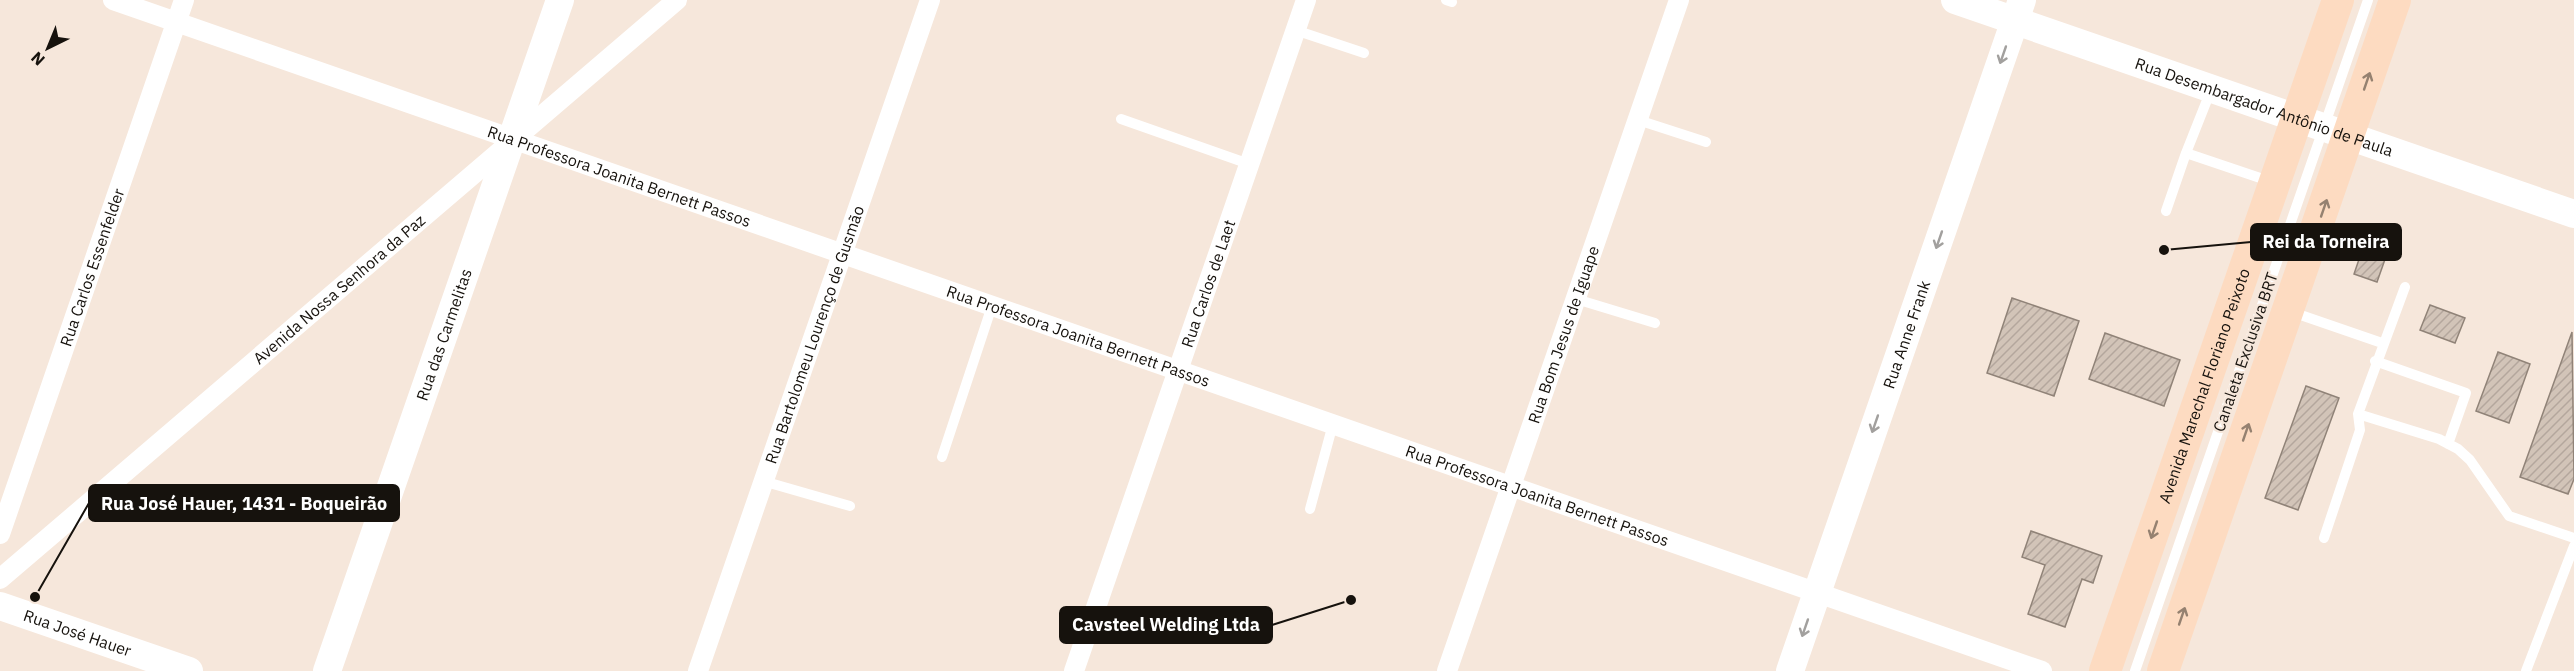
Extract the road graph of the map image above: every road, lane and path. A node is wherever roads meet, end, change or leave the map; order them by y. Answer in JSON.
{"nodes":[{"id":1,"x":113,"y":0,"type":"edge"},
{"id":2,"x":184,"y":0,"type":"edge"},
{"id":3,"x":560,"y":0,"type":"edge"},
{"id":4,"x":676,"y":0,"type":"edge"},
{"id":5,"x":930,"y":0,"type":"edge"},
{"id":6,"x":1306,"y":0,"type":"edge"},
{"id":7,"x":1679,"y":0,"type":"edge"},
{"id":8,"x":1955,"y":0,"type":"edge"},
{"id":9,"x":2338,"y":0,"type":"edge"},
{"id":10,"x":2367,"y":0,"type":"edge"},
{"id":11,"x":2395,"y":0,"type":"edge"},
{"id":12,"x":2019,"y":10,"type":"edge"},
{"id":13,"x":176,"y":22,"type":"junction"},
{"id":14,"x":1295,"y":30,"type":"junction"},
{"id":15,"x":1364,"y":53,"type":"dead end"},
{"id":16,"x":2212,"y":89,"type":"junction"},
{"id":17,"x":1121,"y":119,"type":"dead end"},
{"id":18,"x":1638,"y":120,"type":"junction"},
{"id":19,"x":2323,"y":127,"type":"junction"},
{"id":20,"x":512,"y":139,"type":"junction"},
{"id":21,"x":1706,"y":142,"type":"dead end"},
{"id":22,"x":2186,"y":153,"type":"junction"},
{"id":23,"x":1249,"y":165,"type":"junction"},
{"id":24,"x":2275,"y":183,"type":"junction"},
{"id":25,"x":2166,"y":211,"type":"dead end"},
{"id":26,"x":2574,"y":214,"type":"edge"},
{"id":27,"x":842,"y":254,"type":"junction"},
{"id":28,"x":2405,"y":287,"type":"dead end"},
{"id":29,"x":1576,"y":298,"type":"junction"},
{"id":30,"x":992,"y":306,"type":"junction"},
{"id":31,"x":2288,"y":311,"type":"junction"},
{"id":32,"x":1655,"y":322,"type":"dead end"},
{"id":33,"x":2382,"y":343,"type":"junction"},
{"id":34,"x":2375,"y":361,"type":"junction"},
{"id":35,"x":1178,"y":370,"type":"junction"},
{"id":36,"x":2358,"y":414,"type":"junction"},
{"id":37,"x":1333,"y":424,"type":"junction"},
{"id":38,"x":2448,"y":444,"type":"junction"},
{"id":39,"x":942,"y":457,"type":"dead end"},
{"id":40,"x":763,"y":482,"type":"junction"},
{"id":41,"x":1511,"y":486,"type":"junction"},
{"id":42,"x":850,"y":506,"type":"dead end"},
{"id":43,"x":1310,"y":509,"type":"dead end"},
{"id":44,"x":0,"y":534,"type":"edge"},
{"id":45,"x":2324,"y":538,"type":"dead end"},
{"id":46,"x":2574,"y":538,"type":"edge"},
{"id":47,"x":2574,"y":546,"type":"edge"},
{"id":48,"x":0,"y":579,"type":"edge"},
{"id":49,"x":1817,"y":593,"type":"junction"},
{"id":50,"x":0,"y":606,"type":"edge"},
{"id":51,"x":189,"y":671,"type":"edge"},
{"id":52,"x":327,"y":671,"type":"edge"},
{"id":53,"x":698,"y":671,"type":"edge"},
{"id":54,"x":1074,"y":671,"type":"edge"},
{"id":55,"x":1447,"y":671,"type":"edge"},
{"id":56,"x":1790,"y":671,"type":"edge"},
{"id":57,"x":2042,"y":671,"type":"edge"},
{"id":58,"x":2105,"y":671,"type":"edge"},
{"id":59,"x":2135,"y":671,"type":"edge"},
{"id":60,"x":2163,"y":671,"type":"edge"},
{"id":61,"x":2526,"y":671,"type":"edge"}],
"edges":[{"from":1,"to":13,"type":"street","name":"Rua Professora Joanita Bernett Passos"},
{"from":2,"to":13,"type":"street","name":"Rua Carlos Essenfelder"},
{"from":3,"to":20,"type":"main road","name":"Rua das Carmelitas"},
{"from":4,"to":20,"type":"street","name":"Avenida Nossa Senhora da Paz"},
{"from":5,"to":27,"type":"street","name":"Rua Bartolomeu Lourenço de Gusmão"},
{"from":6,"to":14,"type":"street","name":"Rua Carlos de Laet"},
{"from":7,"to":18,"type":"street","name":"Rua Bom Jesus de Iguape"},
{"from":8,"to":12,"type":"main road","name":"Rua Desembargador Antônio de Paula"},
{"from":9,"to":19,"type":"main road","name":"Avenida Marechal Floriano Peixoto"},
{"from":10,"to":19,"type":"lane","name":"Canaleta Exclusiva BRT"},
{"from":19,"to":11,"type":"main road","name":"Avenida Marechal Floriano Peixoto","one_way":true},
{"from":12,"to":16,"type":"main road","name":"Rua Desembargador Antônio de Paula"},
{"from":12,"to":49,"type":"main road","name":"Rua Anne Frank","one_way":true},
{"from":13,"to":20,"type":"street","name":"Rua Professora Joanita Bernett Passos"},
{"from":13,"to":44,"type":"street","name":"Rua Carlos Essenfelder"},
{"from":14,"to":15,"type":"lane"},
{"from":14,"to":23,"type":"street","name":"Rua Carlos de Laet"},
{"from":16,"to":19,"type":"main road","name":"Rua Desembargador Antônio de Paula"},
{"from":16,"to":22,"type":"lane"},
{"from":17,"to":23,"type":"lane"},
{"from":18,"to":21,"type":"lane"},
{"from":18,"to":29,"type":"street","name":"Rua Bom Jesus de Iguape"},
{"from":19,"to":24,"type":"main road","name":"Avenida Marechal Floriano Peixoto"},
{"from":19,"to":26,"type":"main road","name":"Rua Desembargador Antônio de Paula"},
{"from":31,"to":19,"type":"main road","name":"Avenida Marechal Floriano Peixoto","one_way":true},
{"from":19,"to":59,"type":"lane","name":"Canaleta Exclusiva BRT"},
{"from":20,"to":27,"type":"street","name":"Rua Professora Joanita Bernett Passos"},
{"from":20,"to":48,"type":"street","name":"Avenida Nossa Senhora da Paz"},
{"from":20,"to":52,"type":"main road","name":"Rua das Carmelitas"},
{"from":22,"to":24,"type":"lane"},
{"from":22,"to":25,"type":"lane"},
{"from":23,"to":35,"type":"street","name":"Rua Carlos de Laet"},
{"from":24,"to":58,"type":"main road","name":"Avenida Marechal Floriano Peixoto","one_way":true},
{"from":27,"to":30,"type":"street","name":"Rua Professora Joanita Bernett Passos"},
{"from":27,"to":40,"type":"street","name":"Rua Bartolomeu Lourenço de Gusmão"},
{"from":28,"to":33,"type":"lane"},
{"from":29,"to":32,"type":"lane"},
{"from":29,"to":41,"type":"street","name":"Rua Bom Jesus de Iguape"},
{"from":30,"to":35,"type":"street","name":"Rua Professora Joanita Bernett Passos"},
{"from":30,"to":39,"type":"lane"},
{"from":31,"to":33,"type":"lane"},
{"from":60,"to":31,"type":"main road","name":"Avenida Marechal Floriano Peixoto","one_way":true},
{"from":33,"to":34,"type":"lane"},
{"from":34,"to":36,"type":"lane"},
{"from":34,"to":38,"type":"lane"},
{"from":35,"to":37,"type":"street","name":"Rua Professora Joanita Bernett Passos"},
{"from":35,"to":54,"type":"street","name":"Rua Carlos de Laet"},
{"from":36,"to":38,"type":"lane"},
{"from":36,"to":45,"type":"lane"},
{"from":37,"to":41,"type":"street","name":"Rua Professora Joanita Bernett Passos"},
{"from":37,"to":43,"type":"lane"},
{"from":38,"to":46,"type":"lane"},
{"from":40,"to":42,"type":"lane"},
{"from":40,"to":53,"type":"street","name":"Rua Bartolomeu Lourenço de Gusmão"},
{"from":41,"to":49,"type":"street","name":"Rua Professora Joanita Bernett Passos"},
{"from":41,"to":55,"type":"street","name":"Rua Bom Jesus de Iguape"},
{"from":47,"to":61,"type":"lane"},
{"from":49,"to":56,"type":"main road","name":"Rua Anne Frank","one_way":true},
{"from":49,"to":57,"type":"street","name":"Rua Professora Joanita Bernett Passos"},
{"from":50,"to":51,"type":"main road","name":"Rua José Hauer"}]}
